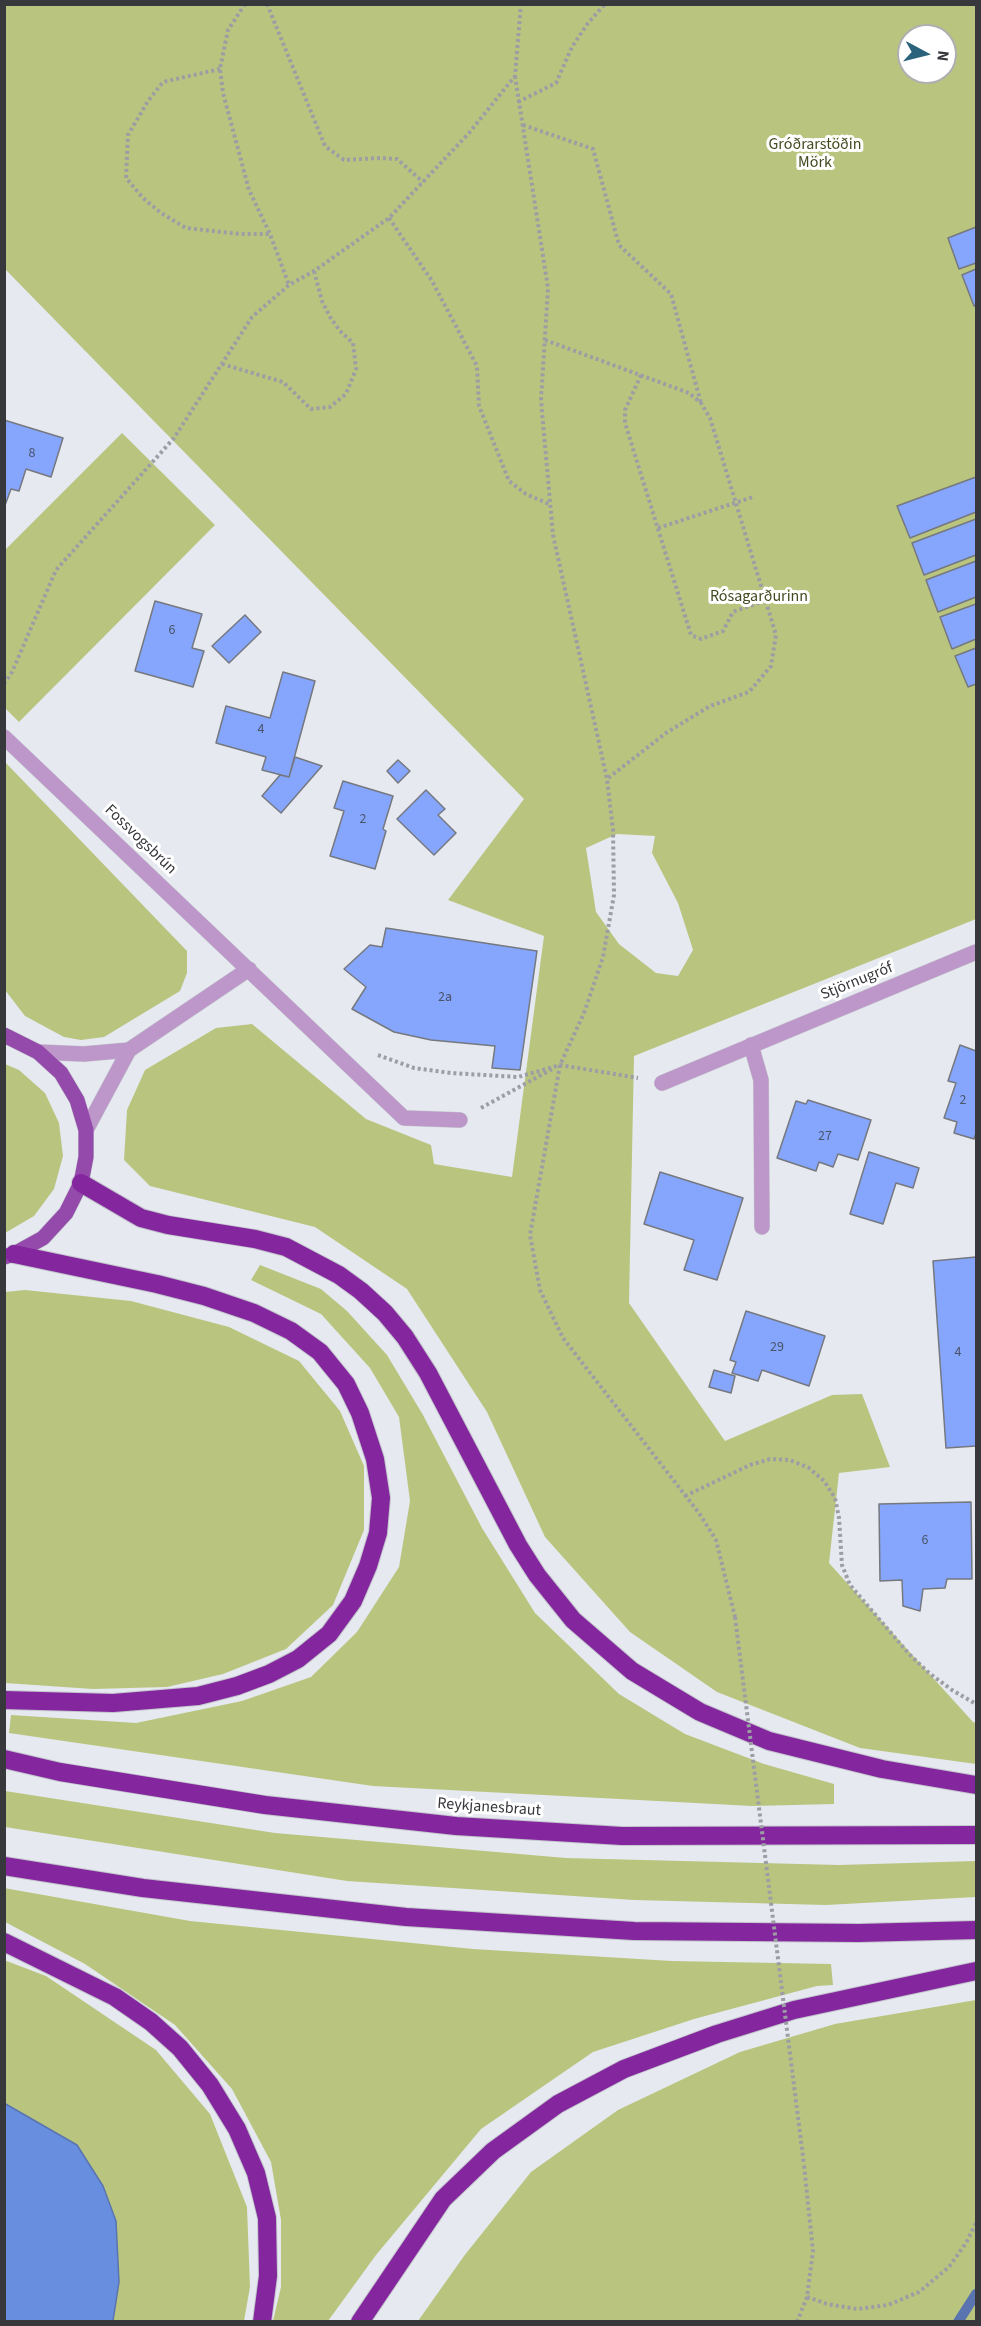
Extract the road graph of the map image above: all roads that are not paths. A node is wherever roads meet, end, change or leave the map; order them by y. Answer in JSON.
{"nodes":[{"id":1,"x":4,"y":737,"type":"edge"},
{"id":2,"x":976,"y":952,"type":"edge"},
{"id":3,"x":249,"y":969,"type":"junction"},
{"id":4,"x":5,"y":1035,"type":"edge"},
{"id":5,"x":751,"y":1045,"type":"junction"},
{"id":6,"x":129,"y":1050,"type":"junction"},
{"id":7,"x":38,"y":1052,"type":"junction"},
{"id":8,"x":662,"y":1083,"type":"road end"},
{"id":9,"x":460,"y":1120,"type":"road end"},
{"id":10,"x":86,"y":1130,"type":"junction"},
{"id":11,"x":81,"y":1183,"type":"junction"},
{"id":12,"x":762,"y":1227,"type":"dead end"},
{"id":13,"x":9,"y":1256,"type":"edge"},
{"id":14,"x":4,"y":1700,"type":"edge"},
{"id":15,"x":4,"y":1759,"type":"edge"},
{"id":16,"x":976,"y":1785,"type":"edge"},
{"id":17,"x":976,"y":1835,"type":"edge"},
{"id":18,"x":4,"y":1866,"type":"edge"},
{"id":19,"x":976,"y":1930,"type":"edge"},
{"id":20,"x":4,"y":1942,"type":"edge"},
{"id":21,"x":976,"y":1971,"type":"edge"},
{"id":22,"x":262,"y":2322,"type":"edge"},
{"id":23,"x":360,"y":2322,"type":"edge"}],
"edges":[{"from":1,"to":3,"type":"street","name":"Fossvogsbrún"},
{"from":2,"to":5,"type":"street","name":"Stjörnugróf"},
{"from":3,"to":6,"type":"street"},
{"from":3,"to":9,"type":"street","name":"Fossvogsbrún"},
{"from":4,"to":7,"type":"main road"},
{"from":5,"to":8,"type":"street","name":"Stjörnugróf"},
{"from":5,"to":12,"type":"street"},
{"from":6,"to":7,"type":"street"},
{"from":6,"to":10,"type":"street"},
{"from":7,"to":10,"type":"main road"},
{"from":10,"to":11,"type":"main road"},
{"from":11,"to":13,"type":"main road"},
{"from":11,"to":16,"type":"highway"},
{"from":13,"to":14,"type":"highway"},
{"from":15,"to":17,"type":"highway","name":"Reykjanesbraut"},
{"from":18,"to":19,"type":"highway"},
{"from":20,"to":22,"type":"highway"},
{"from":21,"to":23,"type":"highway"}]}
